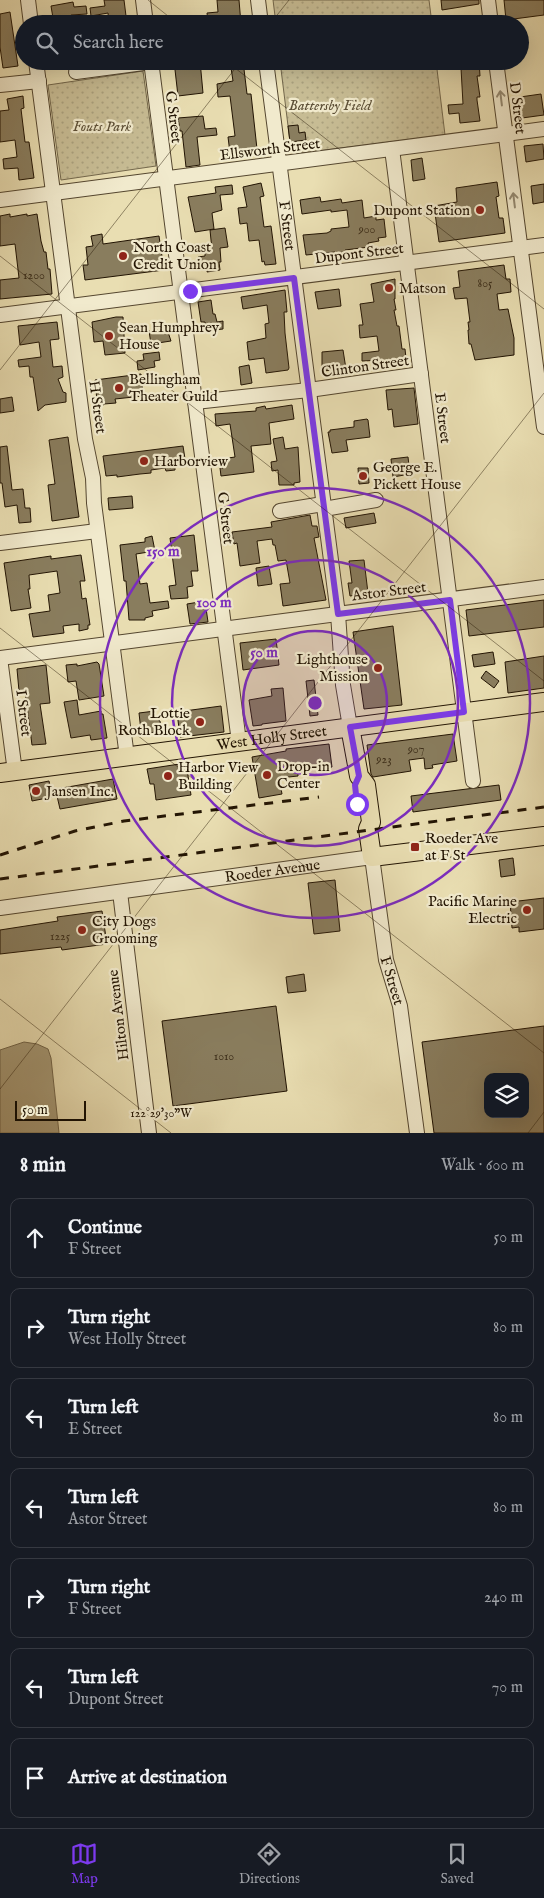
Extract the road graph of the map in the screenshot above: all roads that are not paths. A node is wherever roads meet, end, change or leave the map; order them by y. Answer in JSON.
{"nodes":[{"id":1,"x":28,"y":0,"type":"edge"},
{"id":2,"x":143,"y":0,"type":"edge"},
{"id":3,"x":258,"y":0,"type":"edge"},
{"id":4,"x":488,"y":0,"type":"edge"},
{"id":5,"x":30,"y":15,"type":"edge"},
{"id":6,"x":145,"y":15,"type":"edge"},
{"id":7,"x":260,"y":15,"type":"edge"},
{"id":8,"x":490,"y":15,"type":"edge"},
{"id":9,"x":37,"y":70,"type":"edge"},
{"id":10,"x":90,"y":70,"type":"edge"},
{"id":11,"x":152,"y":70,"type":"edge"},
{"id":12,"x":267,"y":70,"type":"edge"},
{"id":13,"x":497,"y":70,"type":"edge"},
{"id":14,"x":76,"y":72,"type":"dead end"},
{"id":15,"x":39,"y":80,"type":"junction"},
{"id":16,"x":0,"y":85,"type":"edge"},
{"id":17,"x":544,"y":129,"type":"edge"},
{"id":18,"x":506,"y":134,"type":"junction"},
{"id":19,"x":392,"y":149,"type":"junction"},
{"id":20,"x":279,"y":164,"type":"junction"},
{"id":21,"x":166,"y":179,"type":"junction"},
{"id":22,"x":53,"y":193,"type":"junction"},
{"id":23,"x":0,"y":200,"type":"edge"},
{"id":24,"x":544,"y":245,"type":"edge"},
{"id":25,"x":520,"y":248,"type":"junction"},
{"id":26,"x":407,"y":263,"type":"junction"},
{"id":27,"x":294,"y":278,"type":"junction"},
{"id":28,"x":181,"y":292,"type":"junction"},
{"id":29,"x":68,"y":307,"type":"junction"},
{"id":30,"x":0,"y":315,"type":"edge"},
{"id":31,"x":421,"y":374,"type":"junction"},
{"id":32,"x":309,"y":390,"type":"junction"},
{"id":33,"x":195,"y":402,"type":"junction"},
{"id":34,"x":544,"y":427,"type":"edge"},
{"id":35,"x":376,"y":500,"type":"dead end"},
{"id":36,"x":324,"y":506,"type":"junction"},
{"id":37,"x":280,"y":511,"type":"dead end"},
{"id":38,"x":98,"y":531,"type":"junction"},
{"id":39,"x":0,"y":543,"type":"edge"},
{"id":40,"x":544,"y":587,"type":"edge"},
{"id":41,"x":450,"y":600,"type":"junction"},
{"id":42,"x":338,"y":614,"type":"junction"},
{"id":43,"x":224,"y":629,"type":"junction"},
{"id":44,"x":112,"y":644,"type":"junction"},
{"id":45,"x":0,"y":658,"type":"edge"},
{"id":46,"x":544,"y":702,"type":"edge"},
{"id":47,"x":464,"y":712,"type":"junction"},
{"id":48,"x":350,"y":727,"type":"junction"},
{"id":49,"x":239,"y":742,"type":"junction"},
{"id":50,"x":127,"y":757,"type":"junction"},
{"id":51,"x":7,"y":772,"type":"edge"},
{"id":52,"x":473,"y":781,"type":"dead end"},
{"id":53,"x":544,"y":836,"type":"edge"},
{"id":54,"x":372,"y":857,"type":"junction"},
{"id":55,"x":120,"y":892,"type":"junction"},
{"id":56,"x":0,"y":908,"type":"edge"},
{"id":57,"x":149,"y":1133,"type":"edge"},
{"id":58,"x":417,"y":1133,"type":"edge"}],
"edges":[{"from":1,"to":5,"type":"street"},
{"from":2,"to":6,"type":"street"},
{"from":3,"to":7,"type":"street"},
{"from":4,"to":8,"type":"street"},
{"from":9,"to":15,"type":"street","name":"H Street"},
{"from":10,"to":14,"type":"street"},
{"from":11,"to":21,"type":"street","name":"G Street"},
{"from":12,"to":20,"type":"street","name":"F Street"},
{"from":18,"to":13,"type":"street","name":"D Street","one_way":true},
{"from":15,"to":16,"type":"street"},
{"from":15,"to":22,"type":"street","name":"H Street"},
{"from":17,"to":18,"type":"street","name":"Ellsworth Street"},
{"from":18,"to":19,"type":"street","name":"Ellsworth Street"},
{"from":25,"to":18,"type":"street","name":"D Street","one_way":true},
{"from":19,"to":20,"type":"street","name":"Ellsworth Street"},
{"from":19,"to":26,"type":"street","name":"E Street"},
{"from":20,"to":21,"type":"street","name":"Ellsworth Street"},
{"from":20,"to":27,"type":"street","name":"F Street"},
{"from":21,"to":22,"type":"street","name":"Ellsworth Street"},
{"from":21,"to":28,"type":"street","name":"G Street"},
{"from":22,"to":23,"type":"street","name":"Ellsworth Street"},
{"from":22,"to":29,"type":"street","name":"H Street"},
{"from":24,"to":25,"type":"street","name":"Dupont Street"},
{"from":25,"to":26,"type":"street","name":"Dupont Street"},
{"from":25,"to":34,"type":"street","name":"D Street"},
{"from":26,"to":27,"type":"street","name":"Dupont Street"},
{"from":26,"to":31,"type":"street","name":"E Street"},
{"from":27,"to":28,"type":"street","name":"Dupont Street"},
{"from":27,"to":32,"type":"street","name":"F Street"},
{"from":28,"to":29,"type":"street","name":"Dupont Street"},
{"from":28,"to":33,"type":"street","name":"G Street"},
{"from":29,"to":30,"type":"street","name":"Dupont Street"},
{"from":29,"to":38,"type":"street","name":"H Street"},
{"from":31,"to":32,"type":"street","name":"Clinton Street"},
{"from":31,"to":41,"type":"street","name":"E Street"},
{"from":32,"to":33,"type":"street","name":"Clinton Street"},
{"from":32,"to":36,"type":"street","name":"F Street"},
{"from":33,"to":43,"type":"street","name":"G Street"},
{"from":35,"to":36,"type":"street"},
{"from":36,"to":37,"type":"street"},
{"from":36,"to":42,"type":"street","name":"F Street"},
{"from":38,"to":39,"type":"street"},
{"from":38,"to":44,"type":"street","name":"H Street"},
{"from":40,"to":41,"type":"street","name":"Astor Street"},
{"from":41,"to":42,"type":"street","name":"Astor Street"},
{"from":41,"to":47,"type":"street","name":"E Street"},
{"from":42,"to":43,"type":"street","name":"Astor Street"},
{"from":42,"to":48,"type":"street","name":"F Street"},
{"from":43,"to":44,"type":"street","name":"Astor Street"},
{"from":43,"to":49,"type":"street","name":"G Street"},
{"from":44,"to":45,"type":"street","name":"Astor Street"},
{"from":44,"to":50,"type":"street","name":"H Street"},
{"from":45,"to":51,"type":"street","name":"I Street"},
{"from":46,"to":47,"type":"main road","name":"West Holly Street"},
{"from":47,"to":48,"type":"main road","name":"West Holly Street"},
{"from":47,"to":52,"type":"street","name":"E Street"},
{"from":48,"to":49,"type":"main road","name":"West Holly Street"},
{"from":48,"to":54,"type":"main road","name":"F Street"},
{"from":49,"to":50,"type":"main road","name":"West Holly Street"},
{"from":50,"to":51,"type":"main road","name":"West Holly Street"},
{"from":53,"to":54,"type":"main road","name":"Roeder Avenue"},
{"from":54,"to":55,"type":"street","name":"Roeder Avenue"},
{"from":54,"to":58,"type":"street","name":"F Street"},
{"from":55,"to":56,"type":"street","name":"Roeder Avenue"},
{"from":55,"to":57,"type":"street","name":"Hilton Avenue"}]}
